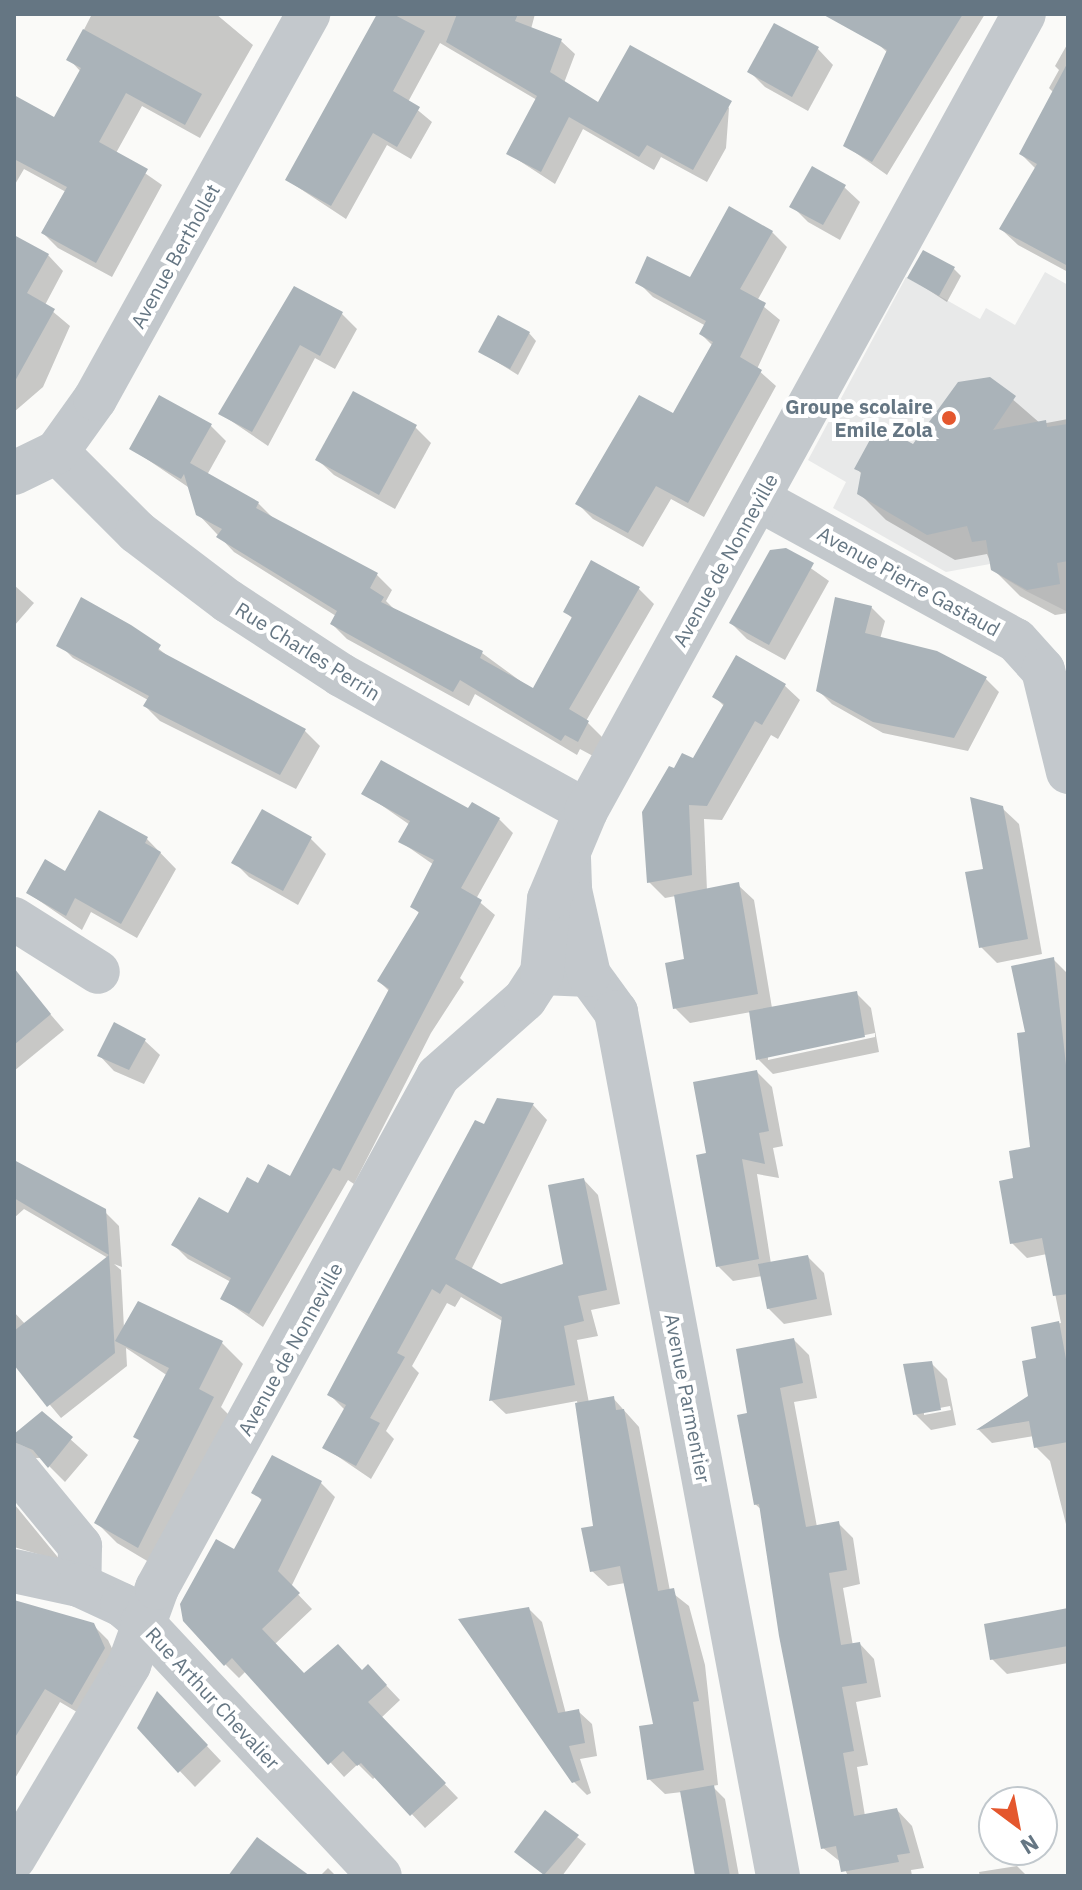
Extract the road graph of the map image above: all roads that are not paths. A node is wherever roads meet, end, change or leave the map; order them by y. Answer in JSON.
{"nodes":[{"id":1,"x":308,"y":14,"type":"edge"},
{"id":2,"x":1024,"y":14,"type":"edge"},
{"id":3,"x":57,"y":452,"type":"junction"},
{"id":4,"x":14,"y":473,"type":"edge"},
{"id":5,"x":758,"y":499,"type":"junction"},
{"id":6,"x":1068,"y":772,"type":"edge"},
{"id":7,"x":586,"y":811,"type":"junction"},
{"id":8,"x":569,"y":856,"type":"junction"},
{"id":9,"x":14,"y":919,"type":"edge"},
{"id":10,"x":98,"y":972,"type":"dead end"},
{"id":11,"x":542,"y":973,"type":"junction"},
{"id":12,"x":589,"y":975,"type":"junction"},
{"id":13,"x":14,"y":1466,"type":"edge"},
{"id":14,"x":14,"y":1571,"type":"edge"},
{"id":15,"x":79,"y":1585,"type":"junction"},
{"id":16,"x":142,"y":1622,"type":"junction"},
{"id":17,"x":14,"y":1858,"type":"edge"},
{"id":18,"x":380,"y":1876,"type":"edge"},
{"id":19,"x":778,"y":1876,"type":"edge"}],
"edges":[{"from":1,"to":3,"type":"street","name":"Avenue Berthollet"},
{"from":2,"to":5,"type":"street","name":"Avenue de Nonneville"},
{"from":3,"to":4,"type":"street","name":"Avenue Berthollet"},
{"from":3,"to":7,"type":"street","name":"Rue Charles Perrin"},
{"from":5,"to":6,"type":"street","name":"Avenue Pierre Gastaud"},
{"from":5,"to":7,"type":"street","name":"Avenue de Nonneville"},
{"from":7,"to":8,"type":"street","name":"Avenue de Nonneville"},
{"from":8,"to":11,"type":"street","name":"Avenue de Nonneville"},
{"from":8,"to":12,"type":"street","name":"Avenue de Nonneville"},
{"from":9,"to":10,"type":"street"},
{"from":11,"to":12,"type":"street"},
{"from":11,"to":16,"type":"street","name":"Avenue de Nonneville"},
{"from":12,"to":19,"type":"street","name":"Avenue Parmentier"},
{"from":13,"to":15,"type":"street"},
{"from":14,"to":15,"type":"street","name":"Rue Arthur Chevalier"},
{"from":15,"to":16,"type":"street","name":"Rue Arthur Chevalier"},
{"from":16,"to":17,"type":"street","name":"Avenue de Nonneville"},
{"from":16,"to":18,"type":"street","name":"Rue Arthur Chevalier"}]}
